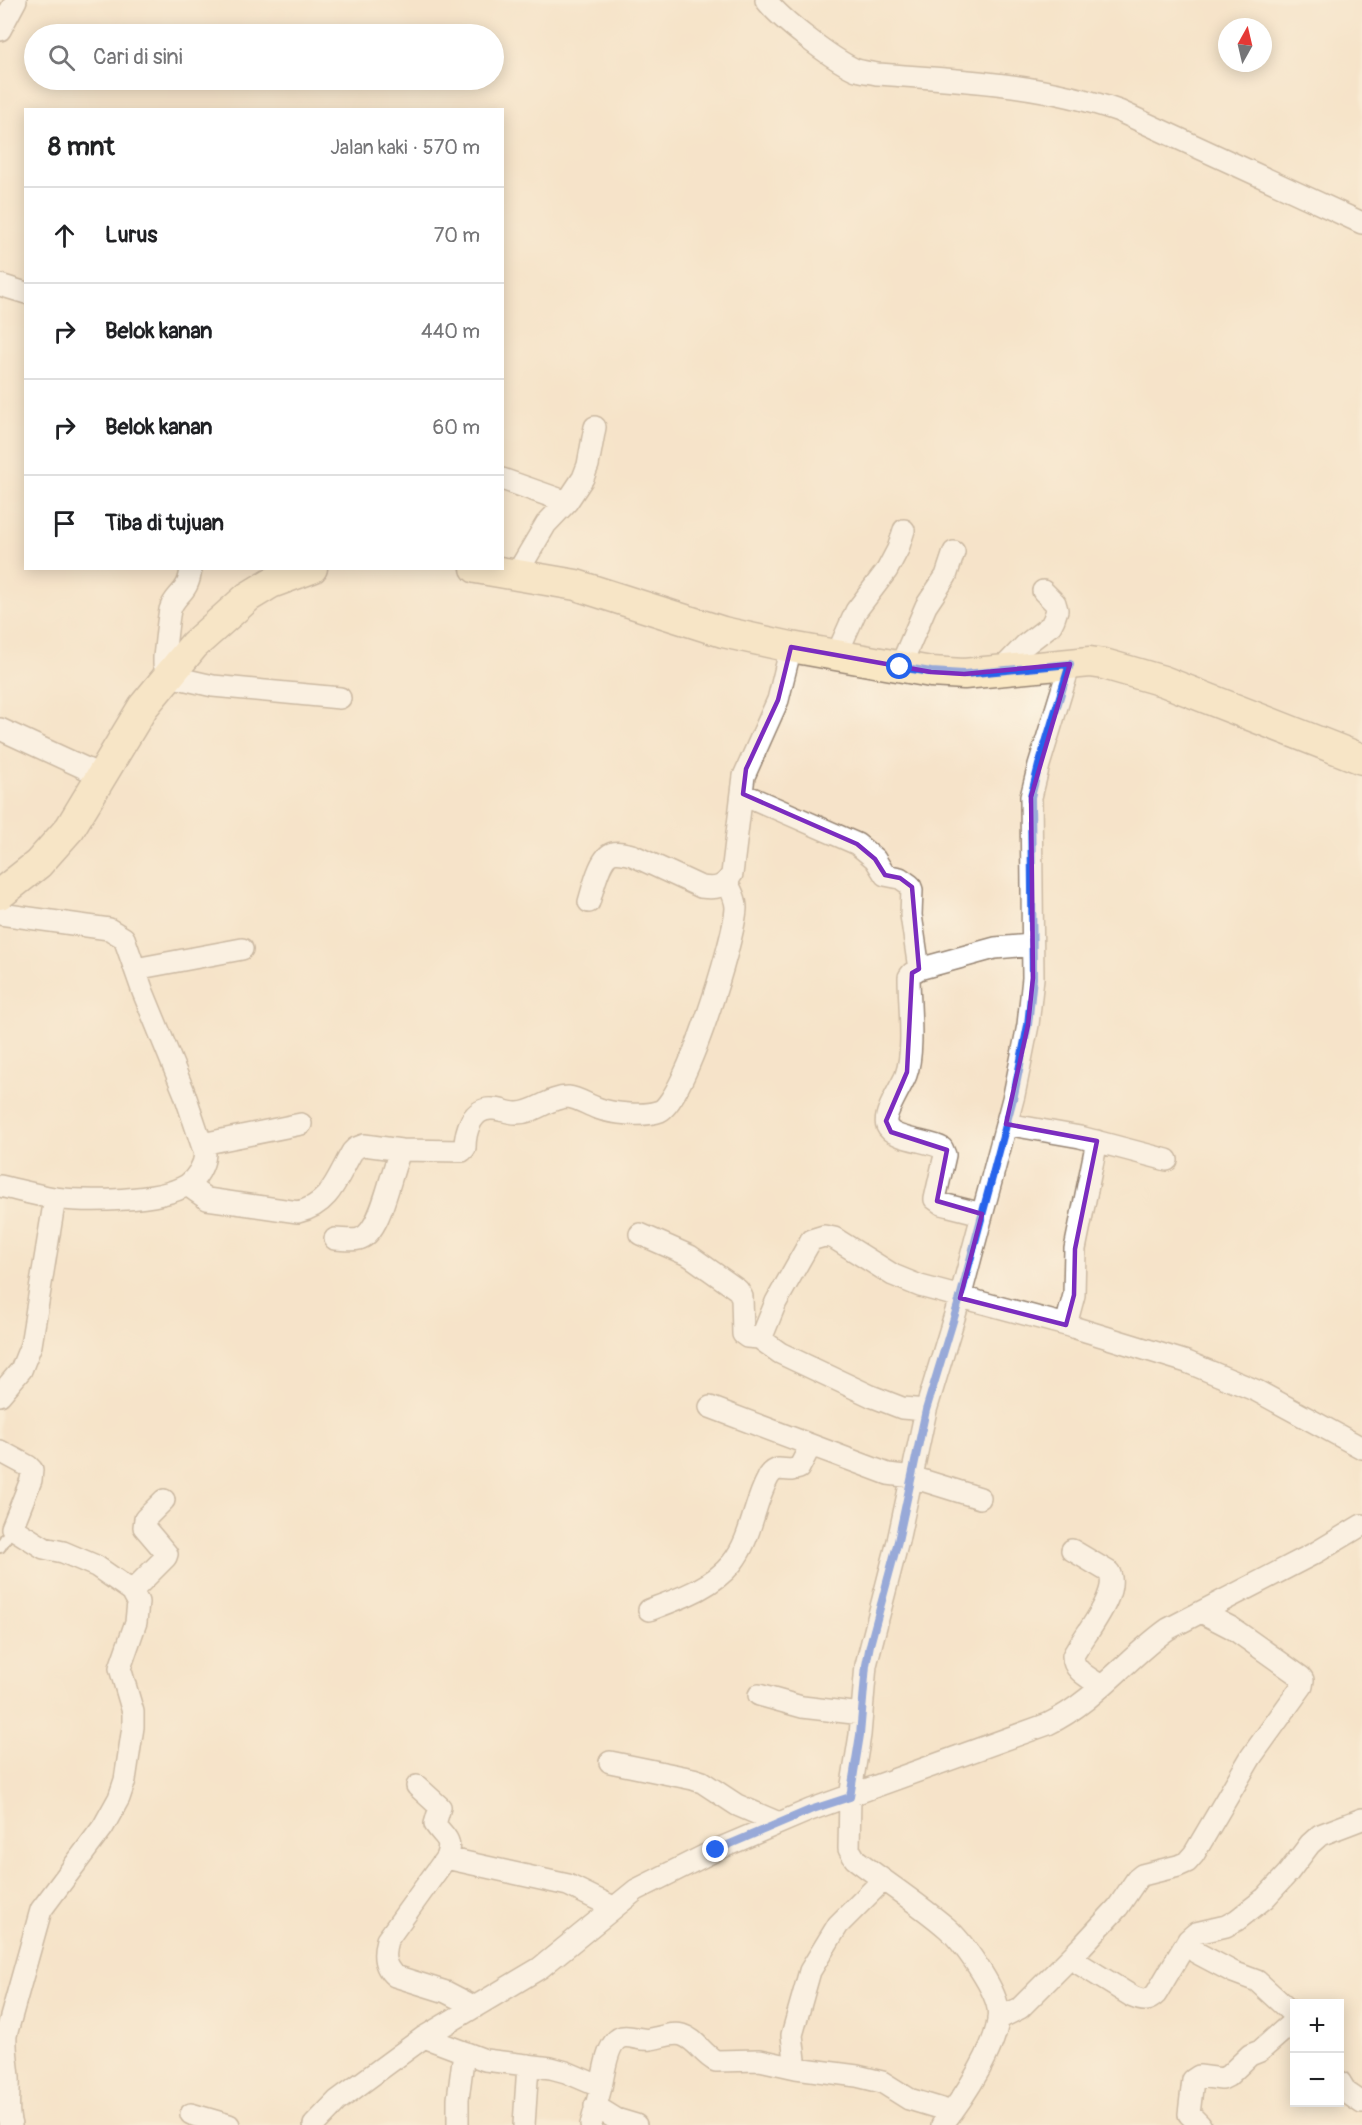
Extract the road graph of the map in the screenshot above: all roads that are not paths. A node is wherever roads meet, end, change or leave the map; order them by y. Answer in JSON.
{"nodes":[{"id":1,"x":16,"y":0,"type":"edge"},
{"id":2,"x":766,"y":0,"type":"edge"},
{"id":3,"x":0,"y":30,"type":"edge"},
{"id":4,"x":1362,"y":223,"type":"edge"},
{"id":5,"x":0,"y":285,"type":"edge"},
{"id":6,"x":24,"y":292,"type":"edge"},
{"id":7,"x":596,"y":428,"type":"dead end"},
{"id":8,"x":504,"y":480,"type":"edge"},
{"id":9,"x":567,"y":502,"type":"junction"},
{"id":10,"x":903,"y":530,"type":"dead end"},
{"id":11,"x":954,"y":552,"type":"dead end"},
{"id":12,"x":191,"y":570,"type":"edge"},
{"id":13,"x":307,"y":570,"type":"edge"},
{"id":14,"x":489,"y":570,"type":"edge"},
{"id":15,"x":516,"y":574,"type":"junction"},
{"id":16,"x":1043,"y":591,"type":"dead end"},
{"id":17,"x":791,"y":647,"type":"junction"},
{"id":18,"x":836,"y":656,"type":"junction"},
{"id":19,"x":1070,"y":664,"type":"junction"},
{"id":20,"x":900,"y":667,"type":"junction"},
{"id":21,"x":1001,"y":670,"type":"junction"},
{"id":22,"x":169,"y":676,"type":"junction"},
{"id":23,"x":340,"y":698,"type":"dead end"},
{"id":24,"x":0,"y":729,"type":"edge"},
{"id":25,"x":1362,"y":759,"type":"edge"},
{"id":26,"x":102,"y":776,"type":"junction"},
{"id":27,"x":743,"y":794,"type":"junction"},
{"id":28,"x":727,"y":882,"type":"junction"},
{"id":29,"x":0,"y":894,"type":"edge"},
{"id":30,"x":589,"y":902,"type":"dead end"},
{"id":31,"x":0,"y":914,"type":"edge"},
{"id":32,"x":1032,"y":945,"type":"junction"},
{"id":33,"x":242,"y":949,"type":"dead end"},
{"id":34,"x":135,"y":969,"type":"junction"},
{"id":35,"x":919,"y":969,"type":"junction"},
{"id":36,"x":1006,"y":1124,"type":"junction"},
{"id":37,"x":301,"y":1125,"type":"dead end"},
{"id":38,"x":1097,"y":1141,"type":"junction"},
{"id":39,"x":202,"y":1144,"type":"junction"},
{"id":40,"x":401,"y":1150,"type":"junction"},
{"id":41,"x":1167,"y":1160,"type":"dead end"},
{"id":42,"x":187,"y":1185,"type":"junction"},
{"id":43,"x":0,"y":1186,"type":"edge"},
{"id":44,"x":55,"y":1198,"type":"junction"},
{"id":45,"x":982,"y":1214,"type":"junction"},
{"id":46,"x":640,"y":1234,"type":"dead end"},
{"id":47,"x":335,"y":1239,"type":"dead end"},
{"id":48,"x":960,"y":1298,"type":"junction"},
{"id":49,"x":1066,"y":1325,"type":"junction"},
{"id":50,"x":759,"y":1338,"type":"junction"},
{"id":51,"x":0,"y":1395,"type":"edge"},
{"id":52,"x":710,"y":1407,"type":"dead end"},
{"id":53,"x":926,"y":1410,"type":"junction"},
{"id":54,"x":811,"y":1445,"type":"junction"},
{"id":55,"x":1362,"y":1448,"type":"edge"},
{"id":56,"x":0,"y":1451,"type":"edge"},
{"id":57,"x":912,"y":1477,"type":"junction"},
{"id":58,"x":980,"y":1498,"type":"dead end"},
{"id":59,"x":164,"y":1500,"type":"dead end"},
{"id":60,"x":1362,"y":1525,"type":"edge"},
{"id":61,"x":12,"y":1528,"type":"junction"},
{"id":62,"x":0,"y":1547,"type":"edge"},
{"id":63,"x":1072,"y":1550,"type":"dead end"},
{"id":64,"x":132,"y":1592,"type":"junction"},
{"id":65,"x":649,"y":1610,"type":"dead end"},
{"id":66,"x":1203,"y":1612,"type":"junction"},
{"id":67,"x":1101,"y":1686,"type":"junction"},
{"id":68,"x":759,"y":1695,"type":"dead end"},
{"id":69,"x":862,"y":1714,"type":"junction"},
{"id":70,"x":610,"y":1762,"type":"dead end"},
{"id":71,"x":417,"y":1786,"type":"dead end"},
{"id":72,"x":850,"y":1797,"type":"junction"},
{"id":73,"x":1362,"y":1820,"type":"edge"},
{"id":74,"x":779,"y":1823,"type":"junction"},
{"id":75,"x":446,"y":1858,"type":"junction"},
{"id":76,"x":883,"y":1880,"type":"junction"},
{"id":77,"x":613,"y":1907,"type":"junction"},
{"id":78,"x":1188,"y":1940,"type":"junction"},
{"id":79,"x":1070,"y":1958,"type":"junction"},
{"id":80,"x":475,"y":2007,"type":"junction"},
{"id":81,"x":1290,"y":2011,"type":"edge"},
{"id":82,"x":998,"y":2019,"type":"junction"},
{"id":83,"x":1290,"y":2024,"type":"edge"},
{"id":84,"x":424,"y":2037,"type":"junction"},
{"id":85,"x":3,"y":2047,"type":"edge"},
{"id":86,"x":464,"y":2052,"type":"junction"},
{"id":87,"x":528,"y":2065,"type":"junction"},
{"id":88,"x":796,"y":2068,"type":"junction"},
{"id":89,"x":1344,"y":2089,"type":"edge"},
{"id":90,"x":1362,"y":2103,"type":"edge"},
{"id":91,"x":595,"y":2106,"type":"edge"},
{"id":92,"x":191,"y":2114,"type":"dead end"},
{"id":93,"x":947,"y":2119,"type":"edge"},
{"id":94,"x":11,"y":2125,"type":"edge"},
{"id":95,"x":229,"y":2125,"type":"edge"},
{"id":96,"x":314,"y":2125,"type":"edge"},
{"id":97,"x":458,"y":2125,"type":"edge"},
{"id":98,"x":524,"y":2125,"type":"edge"},
{"id":99,"x":636,"y":2125,"type":"edge"},
{"id":100,"x":1200,"y":2125,"type":"edge"}],
"edges":[{"from":1,"to":3,"type":"street"},
{"from":2,"to":4,"type":"street"},
{"from":5,"to":6,"type":"street"},
{"from":7,"to":9,"type":"street"},
{"from":8,"to":9,"type":"street"},
{"from":9,"to":15,"type":"street"},
{"from":10,"to":18,"type":"street"},
{"from":11,"to":20,"type":"street"},
{"from":12,"to":22,"type":"street"},
{"from":13,"to":22,"type":"street"},
{"from":14,"to":15,"type":"street"},
{"from":15,"to":17,"type":"street"},
{"from":16,"to":21,"type":"street"},
{"from":17,"to":18,"type":"street"},
{"from":17,"to":27,"type":"street"},
{"from":18,"to":20,"type":"street"},
{"from":19,"to":21,"type":"street"},
{"from":19,"to":25,"type":"street"},
{"from":19,"to":32,"type":"street"},
{"from":20,"to":21,"type":"street"},
{"from":22,"to":23,"type":"street"},
{"from":22,"to":26,"type":"street"},
{"from":24,"to":26,"type":"street"},
{"from":26,"to":29,"type":"street"},
{"from":27,"to":28,"type":"street"},
{"from":27,"to":35,"type":"street"},
{"from":28,"to":30,"type":"street"},
{"from":28,"to":40,"type":"street"},
{"from":31,"to":34,"type":"street"},
{"from":32,"to":35,"type":"street"},
{"from":32,"to":36,"type":"street"},
{"from":33,"to":34,"type":"street"},
{"from":34,"to":39,"type":"street"},
{"from":35,"to":45,"type":"street"},
{"from":36,"to":38,"type":"street"},
{"from":36,"to":45,"type":"street"},
{"from":37,"to":39,"type":"street"},
{"from":38,"to":41,"type":"street"},
{"from":38,"to":49,"type":"street"},
{"from":39,"to":42,"type":"street"},
{"from":40,"to":42,"type":"street"},
{"from":40,"to":47,"type":"street"},
{"from":42,"to":44,"type":"street"},
{"from":43,"to":44,"type":"street"},
{"from":44,"to":51,"type":"street"},
{"from":45,"to":48,"type":"street"},
{"from":46,"to":50,"type":"street"},
{"from":48,"to":49,"type":"street"},
{"from":48,"to":50,"type":"street"},
{"from":48,"to":53,"type":"street"},
{"from":49,"to":55,"type":"street"},
{"from":50,"to":53,"type":"street"},
{"from":52,"to":54,"type":"street"},
{"from":53,"to":57,"type":"street"},
{"from":54,"to":57,"type":"street"},
{"from":54,"to":65,"type":"street"},
{"from":56,"to":61,"type":"street"},
{"from":57,"to":58,"type":"street"},
{"from":57,"to":69,"type":"street"},
{"from":59,"to":64,"type":"street"},
{"from":60,"to":66,"type":"street"},
{"from":61,"to":62,"type":"lane"},
{"from":61,"to":64,"type":"street"},
{"from":63,"to":67,"type":"street"},
{"from":64,"to":85,"type":"street"},
{"from":66,"to":67,"type":"street"},
{"from":66,"to":79,"type":"street"},
{"from":67,"to":72,"type":"street"},
{"from":68,"to":69,"type":"street"},
{"from":69,"to":72,"type":"street"},
{"from":70,"to":74,"type":"street"},
{"from":71,"to":75,"type":"street"},
{"from":72,"to":74,"type":"street"},
{"from":72,"to":76,"type":"street"},
{"from":73,"to":78,"type":"street"},
{"from":74,"to":77,"type":"street"},
{"from":75,"to":77,"type":"street"},
{"from":75,"to":80,"type":"street"},
{"from":76,"to":82,"type":"street"},
{"from":76,"to":88,"type":"street"},
{"from":77,"to":80,"type":"street"},
{"from":78,"to":79,"type":"street"},
{"from":78,"to":81,"type":"street"},
{"from":79,"to":82,"type":"street"},
{"from":80,"to":84,"type":"street"},
{"from":82,"to":93,"type":"street"},
{"from":83,"to":100,"type":"street"},
{"from":84,"to":86,"type":"street"},
{"from":84,"to":96,"type":"street"},
{"from":85,"to":94,"type":"street"},
{"from":86,"to":87,"type":"street"},
{"from":86,"to":97,"type":"street"},
{"from":87,"to":91,"type":"street"},
{"from":87,"to":98,"type":"street"},
{"from":88,"to":91,"type":"street"},
{"from":88,"to":93,"type":"street"},
{"from":89,"to":90,"type":"street"},
{"from":91,"to":99,"type":"street"},
{"from":92,"to":95,"type":"street"}]}
